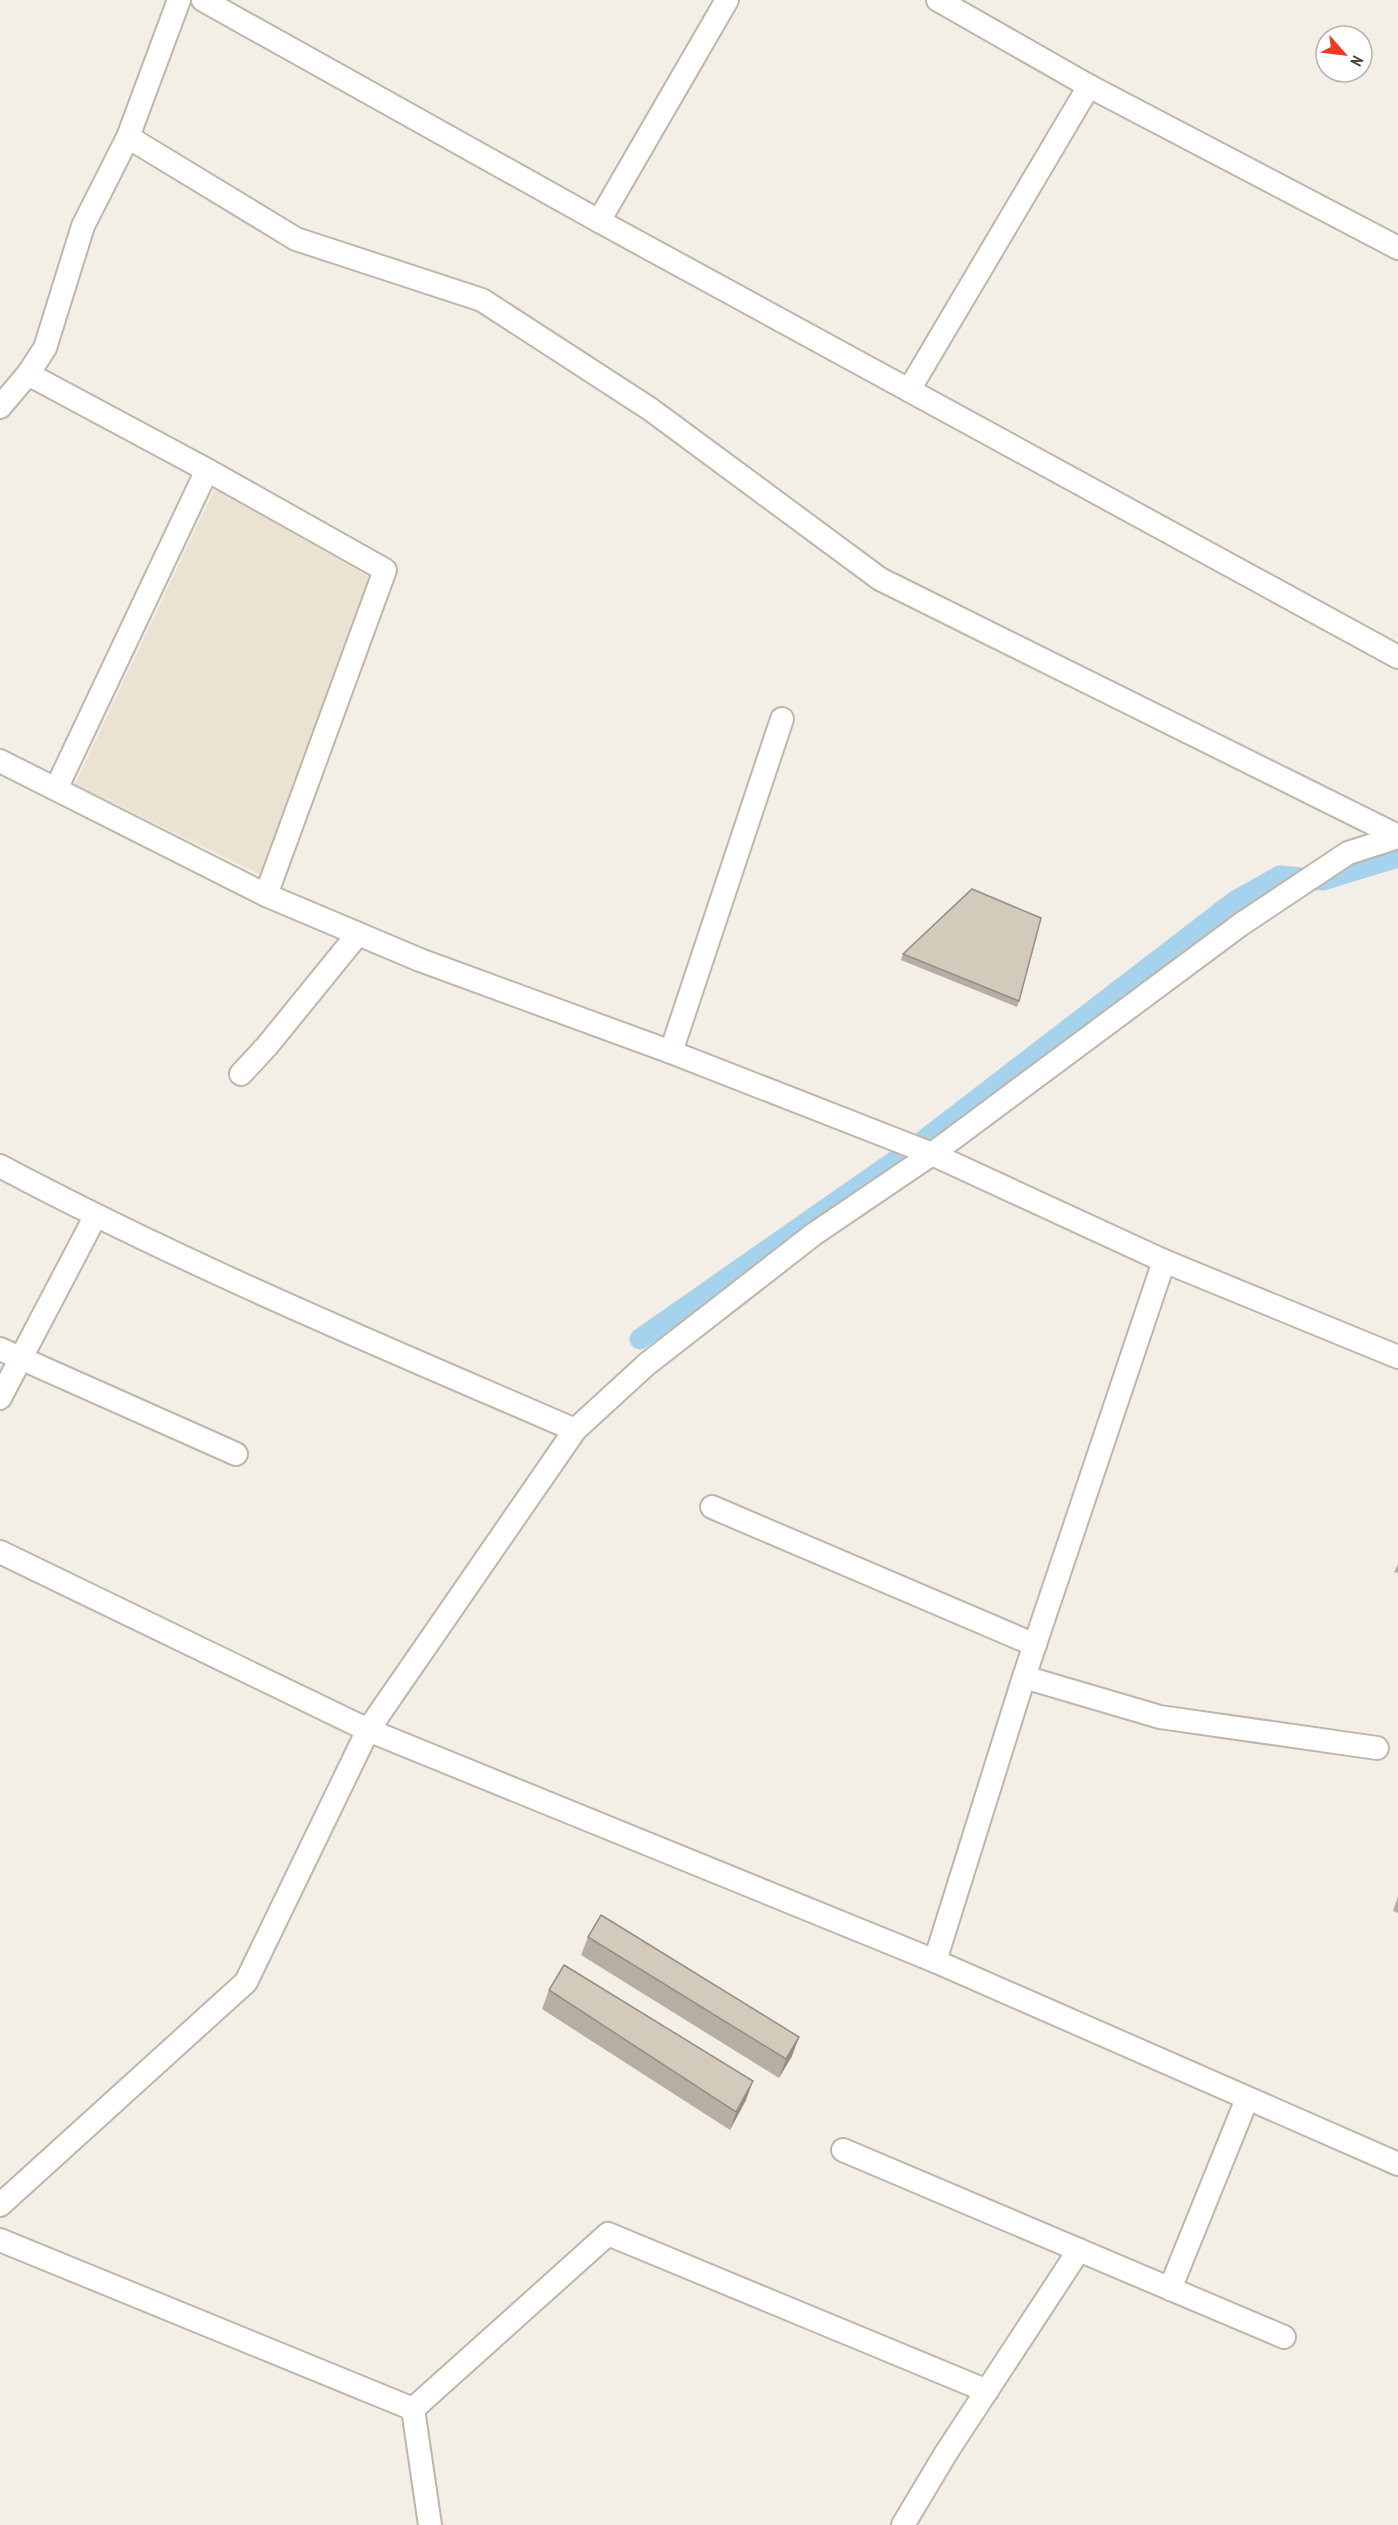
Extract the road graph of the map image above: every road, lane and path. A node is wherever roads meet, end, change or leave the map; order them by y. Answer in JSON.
{"nodes":[{"id":1,"x":179,"y":0,"type":"edge"},
{"id":2,"x":204,"y":0,"type":"edge"},
{"id":3,"x":727,"y":0,"type":"edge"},
{"id":4,"x":938,"y":0,"type":"edge"},
{"id":5,"x":1089,"y":86,"type":"junction"},
{"id":6,"x":128,"y":137,"type":"junction"},
{"id":7,"x":599,"y":220,"type":"junction"},
{"id":8,"x":1398,"y":248,"type":"edge"},
{"id":9,"x":10,"y":388,"type":"edge"},
{"id":10,"x":909,"y":390,"type":"junction"},
{"id":11,"x":207,"y":470,"type":"junction"},
{"id":12,"x":1398,"y":657,"type":"edge"},
{"id":13,"x":782,"y":719,"type":"dead end"},
{"id":14,"x":0,"y":761,"type":"edge"},
{"id":15,"x":56,"y":789,"type":"junction"},
{"id":16,"x":1398,"y":837,"type":"edge"},
{"id":17,"x":266,"y":895,"type":"junction"},
{"id":18,"x":358,"y":934,"type":"junction"},
{"id":19,"x":671,"y":1052,"type":"junction"},
{"id":20,"x":241,"y":1074,"type":"dead end"},
{"id":21,"x":933,"y":1154,"type":"junction"},
{"id":22,"x":0,"y":1166,"type":"edge"},
{"id":23,"x":95,"y":1217,"type":"junction"},
{"id":24,"x":1164,"y":1261,"type":"junction"},
{"id":25,"x":0,"y":1349,"type":"edge"},
{"id":26,"x":1398,"y":1357,"type":"edge"},
{"id":27,"x":21,"y":1359,"type":"junction"},
{"id":28,"x":0,"y":1398,"type":"edge"},
{"id":29,"x":575,"y":1430,"type":"junction"},
{"id":30,"x":236,"y":1454,"type":"dead end"},
{"id":31,"x":712,"y":1507,"type":"dead end"},
{"id":32,"x":0,"y":1552,"type":"edge"},
{"id":33,"x":1035,"y":1645,"type":"junction"},
{"id":34,"x":1024,"y":1677,"type":"junction"},
{"id":35,"x":368,"y":1730,"type":"junction"},
{"id":36,"x":1377,"y":1748,"type":"dead end"},
{"id":37,"x":935,"y":1961,"type":"junction"},
{"id":38,"x":1247,"y":2099,"type":"junction"},
{"id":39,"x":843,"y":2150,"type":"dead end"},
{"id":40,"x":1398,"y":2164,"type":"edge"},
{"id":41,"x":0,"y":2205,"type":"edge"},
{"id":42,"x":0,"y":2240,"type":"edge"},
{"id":43,"x":1079,"y":2250,"type":"junction"},
{"id":44,"x":1170,"y":2289,"type":"junction"},
{"id":45,"x":1284,"y":2337,"type":"dead end"},
{"id":46,"x":987,"y":2391,"type":"junction"},
{"id":47,"x":413,"y":2409,"type":"junction"},
{"id":48,"x":430,"y":2525,"type":"edge"},
{"id":49,"x":903,"y":2525,"type":"edge"}],
"edges":[{"from":1,"to":6,"type":"street"},
{"from":2,"to":7,"type":"street"},
{"from":3,"to":7,"type":"street"},
{"from":4,"to":5,"type":"street"},
{"from":5,"to":8,"type":"street"},
{"from":5,"to":10,"type":"street"},
{"from":6,"to":9,"type":"street"},
{"from":6,"to":16,"type":"street"},
{"from":7,"to":10,"type":"street"},
{"from":9,"to":11,"type":"street"},
{"from":10,"to":12,"type":"street"},
{"from":11,"to":15,"type":"street"},
{"from":11,"to":17,"type":"street"},
{"from":13,"to":19,"type":"street"},
{"from":14,"to":15,"type":"street"},
{"from":15,"to":17,"type":"street"},
{"from":16,"to":21,"type":"street"},
{"from":17,"to":18,"type":"street"},
{"from":18,"to":19,"type":"street"},
{"from":18,"to":20,"type":"street"},
{"from":19,"to":21,"type":"street"},
{"from":21,"to":24,"type":"street"},
{"from":21,"to":29,"type":"street"},
{"from":22,"to":23,"type":"street"},
{"from":23,"to":27,"type":"street"},
{"from":23,"to":29,"type":"street"},
{"from":24,"to":26,"type":"street"},
{"from":24,"to":33,"type":"street"},
{"from":25,"to":27,"type":"street"},
{"from":27,"to":28,"type":"street"},
{"from":27,"to":30,"type":"street"},
{"from":29,"to":35,"type":"street"},
{"from":31,"to":33,"type":"street"},
{"from":32,"to":35,"type":"street"},
{"from":33,"to":34,"type":"street"},
{"from":34,"to":36,"type":"street"},
{"from":34,"to":37,"type":"street"},
{"from":35,"to":37,"type":"street"},
{"from":35,"to":41,"type":"street"},
{"from":37,"to":38,"type":"street"},
{"from":38,"to":40,"type":"street"},
{"from":38,"to":44,"type":"street"},
{"from":39,"to":43,"type":"street"},
{"from":42,"to":47,"type":"street"},
{"from":43,"to":44,"type":"street"},
{"from":43,"to":46,"type":"street"},
{"from":44,"to":45,"type":"street"},
{"from":46,"to":47,"type":"street"},
{"from":46,"to":49,"type":"street"},
{"from":47,"to":48,"type":"street"}]}
